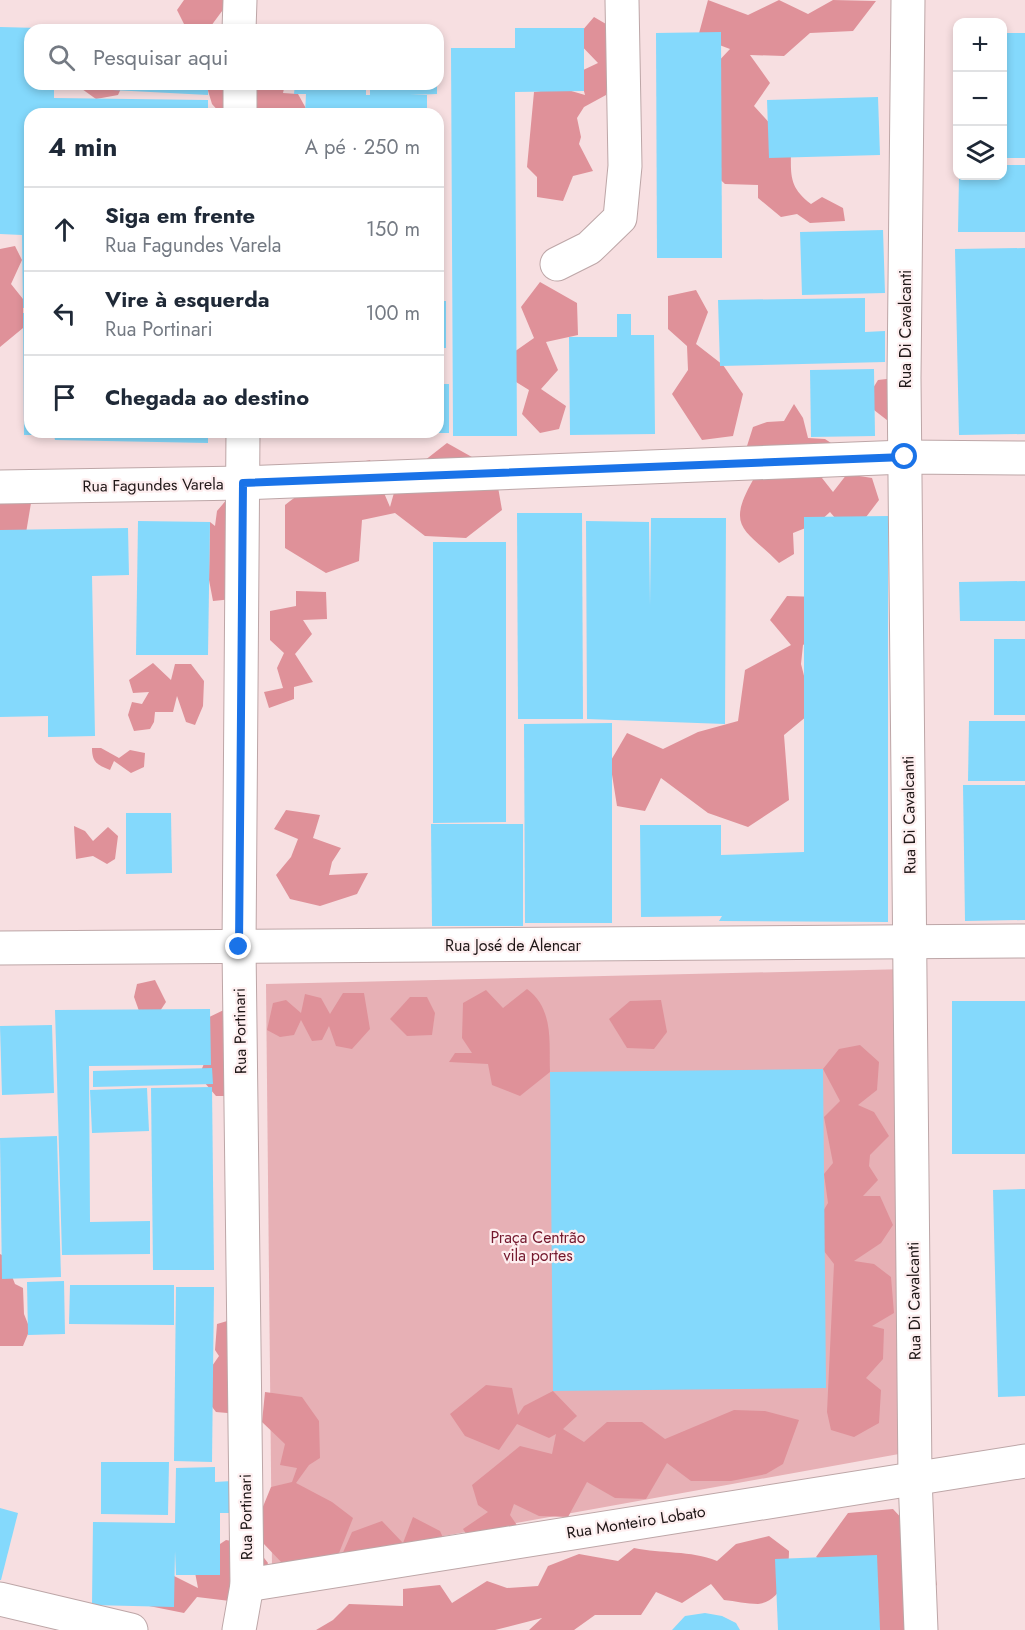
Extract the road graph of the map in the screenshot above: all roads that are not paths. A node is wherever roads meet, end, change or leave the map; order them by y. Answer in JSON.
{"nodes":[{"id":1,"x":240,"y":0,"type":"edge"},
{"id":2,"x":622,"y":0,"type":"edge"},
{"id":3,"x":908,"y":0,"type":"edge"},
{"id":4,"x":240,"y":24,"type":"edge"},
{"id":5,"x":240,"y":90,"type":"edge"},
{"id":6,"x":240,"y":108,"type":"edge"},
{"id":7,"x":557,"y":264,"type":"dead end"},
{"id":8,"x":243,"y":438,"type":"edge"},
{"id":9,"x":905,"y":457,"type":"junction"},
{"id":10,"x":1025,"y":458,"type":"edge"},
{"id":11,"x":243,"y":483,"type":"junction"},
{"id":12,"x":0,"y":487,"type":"edge"},
{"id":13,"x":1025,"y":940,"type":"edge"},
{"id":14,"x":910,"y":942,"type":"junction"},
{"id":15,"x":239,"y":947,"type":"junction"},
{"id":16,"x":0,"y":948,"type":"edge"},
{"id":17,"x":1025,"y":1461,"type":"edge"},
{"id":18,"x":915,"y":1477,"type":"junction"},
{"id":19,"x":247,"y":1585,"type":"junction"},
{"id":20,"x":0,"y":1599,"type":"edge"},
{"id":21,"x":131,"y":1630,"type":"edge"},
{"id":22,"x":239,"y":1630,"type":"edge"},
{"id":23,"x":921,"y":1630,"type":"edge"}],
"edges":[{"from":1,"to":4,"type":"street"},
{"from":2,"to":7,"type":"street"},
{"from":3,"to":9,"type":"street","name":"Rua Di Cavalcanti"},
{"from":5,"to":6,"type":"street"},
{"from":8,"to":11,"type":"street","name":"Rua Portinari"},
{"from":9,"to":10,"type":"street","name":"Rua Fagundes Varela"},
{"from":9,"to":11,"type":"street","name":"Rua Fagundes Varela"},
{"from":9,"to":14,"type":"street","name":"Rua Di Cavalcanti"},
{"from":11,"to":12,"type":"street","name":"Rua Fagundes Varela"},
{"from":11,"to":15,"type":"street","name":"Rua Portinari"},
{"from":13,"to":14,"type":"street","name":"Rua José de Alencar"},
{"from":14,"to":15,"type":"street","name":"Rua José de Alencar"},
{"from":14,"to":18,"type":"street","name":"Rua Di Cavalcanti"},
{"from":15,"to":16,"type":"street","name":"Rua José de Alencar"},
{"from":15,"to":19,"type":"street","name":"Rua Portinari"},
{"from":17,"to":18,"type":"street","name":"Rua Monteiro Lobato"},
{"from":18,"to":19,"type":"street","name":"Rua Monteiro Lobato"},
{"from":18,"to":23,"type":"street","name":"Rua Di Cavalcanti"},
{"from":19,"to":22,"type":"street","name":"Rua Portinari"},
{"from":20,"to":21,"type":"street"}]}
